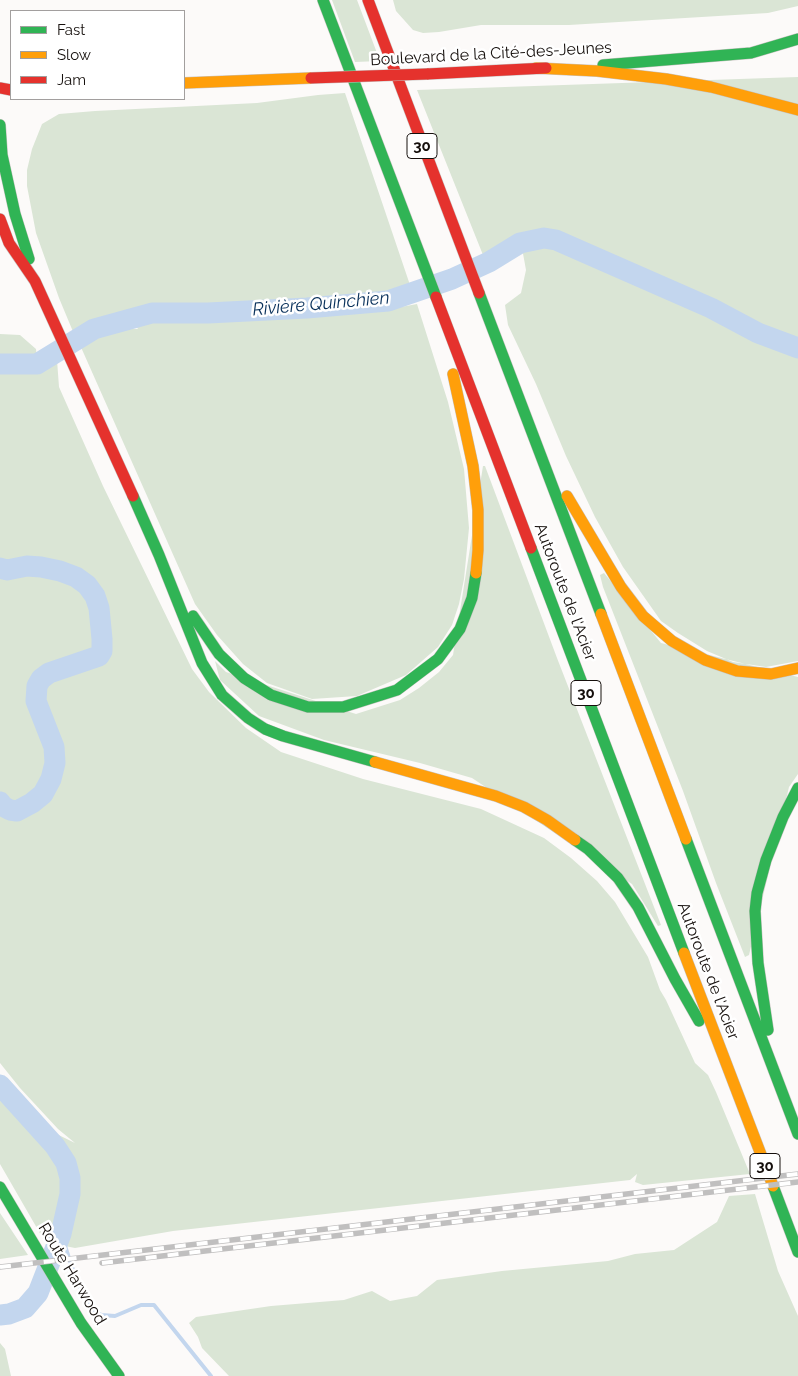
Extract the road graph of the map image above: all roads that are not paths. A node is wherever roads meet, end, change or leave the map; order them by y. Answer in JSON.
{"nodes":[{"id":1,"x":323,"y":0,"type":"edge"},
{"id":2,"x":368,"y":0,"type":"edge"},
{"id":3,"x":798,"y":39,"type":"edge"},
{"id":4,"x":536,"y":68,"type":"junction"},
{"id":5,"x":185,"y":83,"type":"edge"},
{"id":6,"x":798,"y":110,"type":"edge"},
{"id":7,"x":0,"y":125,"type":"edge"},
{"id":8,"x":0,"y":219,"type":"edge"},
{"id":9,"x":35,"y":281,"type":"junction"},
{"id":10,"x":437,"y":301,"type":"junction"},
{"id":11,"x":536,"y":444,"type":"junction"},
{"id":12,"x":159,"y":555,"type":"junction"},
{"id":13,"x":798,"y":668,"type":"edge"},
{"id":14,"x":798,"y":788,"type":"edge"},
{"id":15,"x":774,"y":1070,"type":"junction"},
{"id":16,"x":733,"y":1080,"type":"junction"},
{"id":17,"x":798,"y":1134,"type":"edge"},
{"id":18,"x":0,"y":1187,"type":"edge"},
{"id":19,"x":798,"y":1252,"type":"edge"},
{"id":20,"x":118,"y":1376,"type":"edge"}],
"edges":[{"from":1,"to":10,"type":"main road","name":"Autoroute de l'Acier","number":"30"},
{"from":2,"to":11,"type":"main road","name":"Autoroute de l'Acier","number":"30"},
{"from":3,"to":4,"type":"main road","name":"Boulevard de la Cité-des-Jeunes"},
{"from":4,"to":5,"type":"main road","name":"Boulevard de la Cité-des-Jeunes","bridge":true},
{"from":4,"to":6,"type":"main road"},
{"from":7,"to":9,"type":"main road"},
{"from":8,"to":9,"type":"main road"},
{"from":9,"to":12,"type":"main road"},
{"from":10,"to":12,"type":"main road"},
{"from":10,"to":16,"type":"main road","name":"Autoroute de l'Acier","number":"30"},
{"from":11,"to":13,"type":"main road"},
{"from":11,"to":15,"type":"main road","name":"Autoroute de l'Acier","number":"30"},
{"from":12,"to":16,"type":"main road"},
{"from":14,"to":15,"type":"main road"},
{"from":15,"to":17,"type":"main road","name":"Autoroute de l'Acier","number":"30"},
{"from":16,"to":19,"type":"main road","name":"Autoroute de l'Acier","number":"30"},
{"from":18,"to":20,"type":"main road","name":"Route Harwood"}]}
